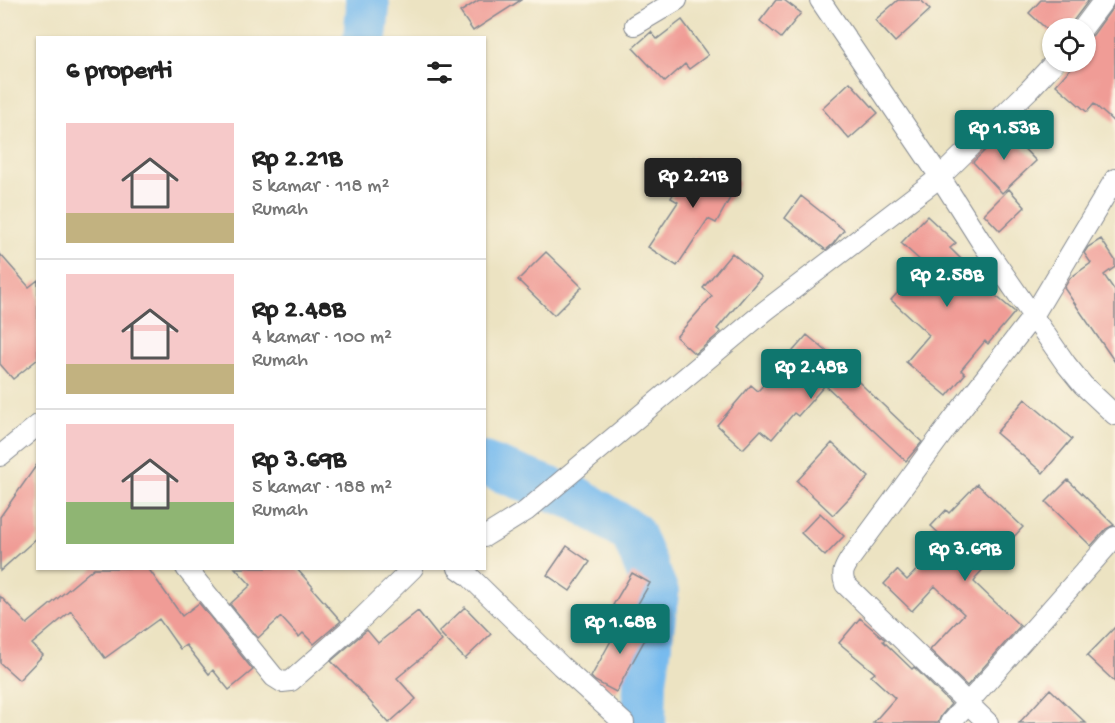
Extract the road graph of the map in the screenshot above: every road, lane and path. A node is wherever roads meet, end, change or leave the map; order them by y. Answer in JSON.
{"nodes":[{"id":1,"x":677,"y":0,"type":"edge"},
{"id":2,"x":820,"y":0,"type":"edge"},
{"id":3,"x":1104,"y":0,"type":"edge"},
{"id":4,"x":1090,"y":18,"type":"edge"},
{"id":5,"x":634,"y":25,"type":"dead end"},
{"id":6,"x":1046,"y":72,"type":"edge"},
{"id":7,"x":940,"y":177,"type":"junction"},
{"id":8,"x":1115,"y":179,"type":"edge"},
{"id":9,"x":1034,"y":316,"type":"junction"},
{"id":10,"x":1115,"y":415,"type":"edge"},
{"id":11,"x":36,"y":427,"type":"edge"},
{"id":12,"x":0,"y":456,"type":"edge"},
{"id":13,"x":486,"y":536,"type":"edge"},
{"id":14,"x":1115,"y":537,"type":"edge"},
{"id":15,"x":188,"y":570,"type":"edge"},
{"id":16,"x":411,"y":570,"type":"edge"},
{"id":17,"x":461,"y":570,"type":"edge"},
{"id":18,"x":968,"y":703,"type":"junction"},
{"id":19,"x":624,"y":723,"type":"edge"},
{"id":20,"x":950,"y":723,"type":"edge"},
{"id":21,"x":988,"y":723,"type":"edge"}],
"edges":[{"from":1,"to":5,"type":"street"},
{"from":2,"to":7,"type":"street"},
{"from":3,"to":4,"type":"street"},
{"from":6,"to":7,"type":"street"},
{"from":7,"to":9,"type":"street"},
{"from":7,"to":13,"type":"street"},
{"from":8,"to":9,"type":"street"},
{"from":9,"to":10,"type":"street"},
{"from":9,"to":18,"type":"street"},
{"from":11,"to":12,"type":"street"},
{"from":14,"to":18,"type":"street"},
{"from":15,"to":16,"type":"street"},
{"from":17,"to":19,"type":"street"},
{"from":18,"to":20,"type":"street"},
{"from":18,"to":21,"type":"street"}]}
